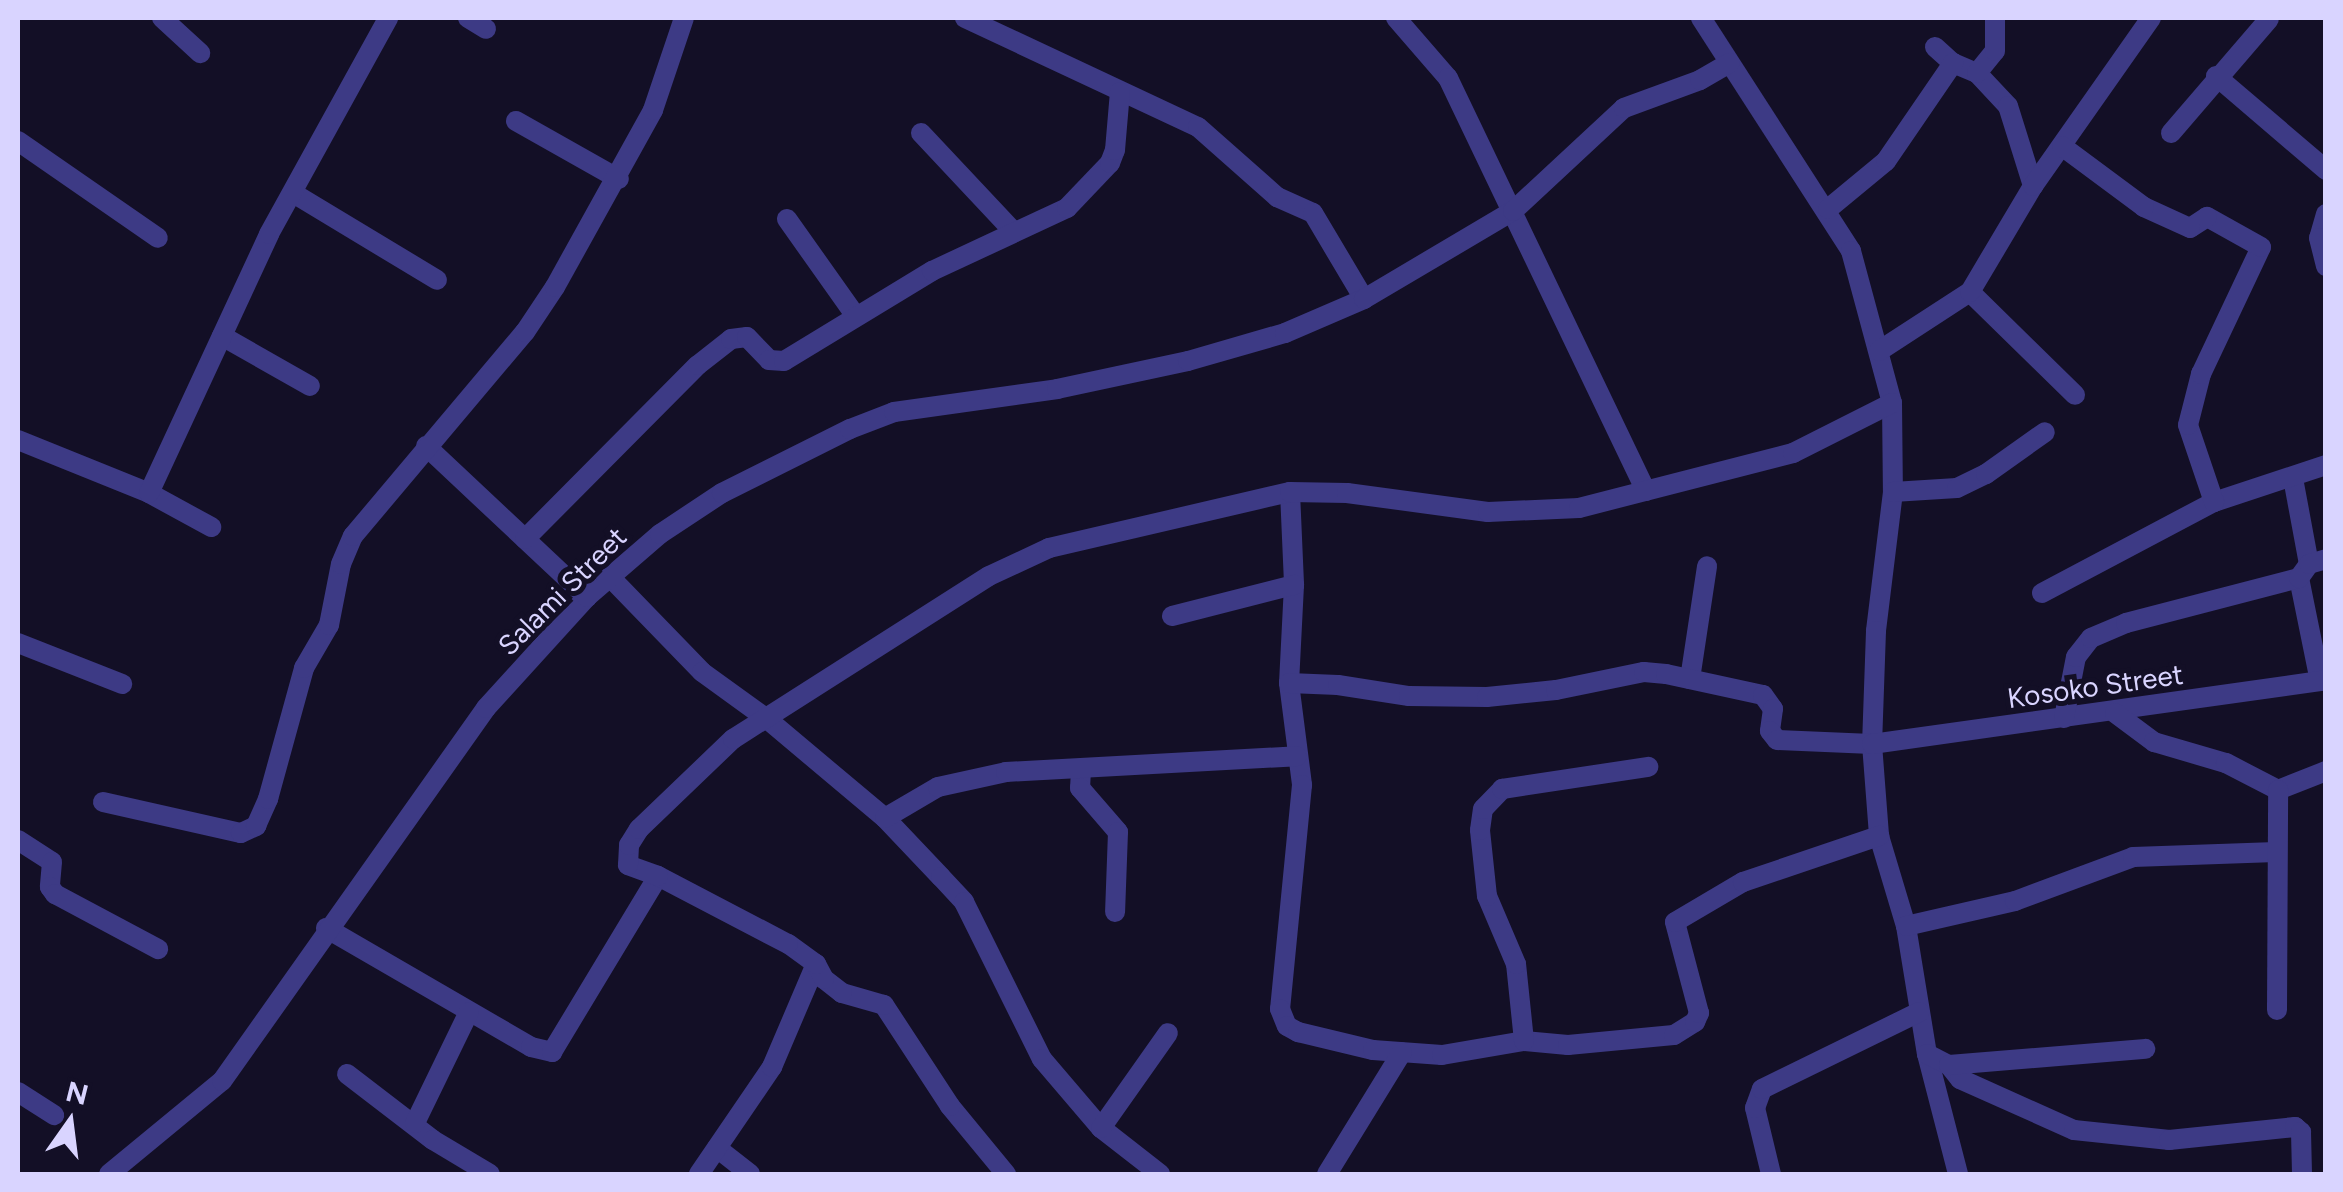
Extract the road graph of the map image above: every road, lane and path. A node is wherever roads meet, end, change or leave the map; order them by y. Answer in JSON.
{"nodes":[{"id":1,"x":162,"y":18,"type":"edge"},
{"id":2,"x":388,"y":18,"type":"edge"},
{"id":3,"x":468,"y":18,"type":"edge"},
{"id":4,"x":684,"y":18,"type":"edge"},
{"id":5,"x":965,"y":18,"type":"edge"},
{"id":6,"x":1396,"y":18,"type":"edge"},
{"id":7,"x":1700,"y":18,"type":"edge"},
{"id":8,"x":1995,"y":18,"type":"edge"},
{"id":9,"x":2151,"y":18,"type":"edge"},
{"id":10,"x":2268,"y":19,"type":"edge"},
{"id":11,"x":486,"y":30,"type":"dead end"},
{"id":12,"x":1935,"y":47,"type":"dead end"},
{"id":13,"x":200,"y":52,"type":"dead end"},
{"id":14,"x":1729,"y":63,"type":"junction"},
{"id":15,"x":1954,"y":64,"type":"junction"},
{"id":16,"x":1977,"y":73,"type":"junction"},
{"id":17,"x":2216,"y":76,"type":"junction"},
{"id":18,"x":1120,"y":92,"type":"junction"},
{"id":19,"x":516,"y":121,"type":"dead end"},
{"id":20,"x":921,"y":133,"type":"dead end"},
{"id":21,"x":2172,"y":133,"type":"dead end"},
{"id":22,"x":18,"y":140,"type":"edge"},
{"id":23,"x":2062,"y":146,"type":"junction"},
{"id":24,"x":2326,"y":170,"type":"edge"},
{"id":25,"x":619,"y":179,"type":"junction"},
{"id":26,"x":2033,"y":186,"type":"junction"},
{"id":27,"x":293,"y":192,"type":"junction"},
{"id":28,"x":1828,"y":209,"type":"junction"},
{"id":29,"x":1512,"y":211,"type":"junction"},
{"id":30,"x":2326,"y":214,"type":"edge"},
{"id":31,"x":787,"y":219,"type":"dead end"},
{"id":32,"x":1014,"y":232,"type":"junction"},
{"id":33,"x":158,"y":238,"type":"dead end"},
{"id":34,"x":2326,"y":266,"type":"edge"},
{"id":35,"x":437,"y":280,"type":"dead end"},
{"id":36,"x":1970,"y":292,"type":"junction"},
{"id":37,"x":1364,"y":299,"type":"junction"},
{"id":38,"x":855,"y":315,"type":"junction"},
{"id":39,"x":222,"y":336,"type":"junction"},
{"id":40,"x":1879,"y":351,"type":"junction"},
{"id":41,"x":310,"y":386,"type":"dead end"},
{"id":42,"x":2076,"y":396,"type":"dead end"},
{"id":43,"x":1892,"y":403,"type":"junction"},
{"id":44,"x":2045,"y":432,"type":"dead end"},
{"id":45,"x":18,"y":440,"type":"edge"},
{"id":46,"x":426,"y":446,"type":"junction"},
{"id":47,"x":2326,"y":465,"type":"edge"},
{"id":48,"x":2294,"y":478,"type":"junction"},
{"id":49,"x":1646,"y":491,"type":"junction"},
{"id":50,"x":1290,"y":492,"type":"junction"},
{"id":51,"x":1893,"y":492,"type":"junction"},
{"id":52,"x":149,"y":493,"type":"junction"},
{"id":53,"x":2214,"y":502,"type":"junction"},
{"id":54,"x":211,"y":527,"type":"dead end"},
{"id":55,"x":525,"y":538,"type":"junction"},
{"id":56,"x":1707,"y":566,"type":"dead end"},
{"id":57,"x":2311,"y":567,"type":"edge"},
{"id":58,"x":610,"y":577,"type":"junction"},
{"id":59,"x":1294,"y":585,"type":"junction"},
{"id":60,"x":2042,"y":593,"type":"dead end"},
{"id":61,"x":587,"y":598,"type":"junction"},
{"id":62,"x":1172,"y":616,"type":"dead end"},
{"id":63,"x":18,"y":643,"type":"edge"},
{"id":64,"x":1690,"y":679,"type":"junction"},
{"id":65,"x":2323,"y":681,"type":"edge"},
{"id":66,"x":1289,"y":683,"type":"junction"},
{"id":67,"x":122,"y":684,"type":"dead end"},
{"id":68,"x":2114,"y":713,"type":"junction"},
{"id":69,"x":2064,"y":718,"type":"junction"},
{"id":70,"x":767,"y":719,"type":"junction"},
{"id":71,"x":1872,"y":744,"type":"junction"},
{"id":72,"x":1297,"y":756,"type":"junction"},
{"id":73,"x":1648,"y":767,"type":"dead end"},
{"id":74,"x":1081,"y":770,"type":"junction"},
{"id":75,"x":2326,"y":772,"type":"edge"},
{"id":76,"x":2278,"y":790,"type":"junction"},
{"id":77,"x":103,"y":802,"type":"dead end"},
{"id":78,"x":884,"y":818,"type":"junction"},
{"id":79,"x":1879,"y":836,"type":"junction"},
{"id":80,"x":18,"y":840,"type":"edge"},
{"id":81,"x":2276,"y":852,"type":"junction"},
{"id":82,"x":658,"y":876,"type":"junction"},
{"id":83,"x":1115,"y":912,"type":"dead end"},
{"id":84,"x":1906,"y":926,"type":"junction"},
{"id":85,"x":326,"y":928,"type":"junction"},
{"id":86,"x":158,"y":949,"type":"dead end"},
{"id":87,"x":816,"y":964,"type":"junction"},
{"id":88,"x":2277,"y":1010,"type":"dead end"},
{"id":89,"x":469,"y":1012,"type":"junction"},
{"id":90,"x":1919,"y":1012,"type":"junction"},
{"id":91,"x":1168,"y":1033,"type":"dead end"},
{"id":92,"x":1524,"y":1042,"type":"junction"},
{"id":93,"x":2145,"y":1049,"type":"dead end"},
{"id":94,"x":1402,"y":1052,"type":"junction"},
{"id":95,"x":1927,"y":1054,"type":"junction"},
{"id":96,"x":1949,"y":1065,"type":"junction"},
{"id":97,"x":347,"y":1074,"type":"dead end"},
{"id":98,"x":18,"y":1092,"type":"edge"},
{"id":99,"x":54,"y":1115,"type":"dead end"},
{"id":100,"x":415,"y":1124,"type":"junction"},
{"id":101,"x":1101,"y":1128,"type":"junction"},
{"id":102,"x":718,"y":1148,"type":"junction"},
{"id":103,"x":108,"y":1174,"type":"edge"},
{"id":104,"x":490,"y":1174,"type":"edge"},
{"id":105,"x":699,"y":1174,"type":"edge"},
{"id":106,"x":750,"y":1174,"type":"edge"},
{"id":107,"x":1006,"y":1174,"type":"edge"},
{"id":108,"x":1160,"y":1174,"type":"edge"},
{"id":109,"x":1326,"y":1174,"type":"edge"},
{"id":110,"x":1771,"y":1174,"type":"edge"},
{"id":111,"x":1958,"y":1174,"type":"edge"},
{"id":112,"x":2302,"y":1174,"type":"edge"}],
"edges":[{"from":1,"to":13,"type":"street"},
{"from":2,"to":27,"type":"street"},
{"from":3,"to":11,"type":"street"},
{"from":4,"to":25,"type":"street"},
{"from":5,"to":18,"type":"street"},
{"from":6,"to":29,"type":"street"},
{"from":7,"to":14,"type":"street"},
{"from":8,"to":16,"type":"street"},
{"from":9,"to":23,"type":"street"},
{"from":10,"to":17,"type":"street"},
{"from":12,"to":15,"type":"street"},
{"from":14,"to":28,"type":"street"},
{"from":14,"to":29,"type":"street"},
{"from":15,"to":16,"type":"street"},
{"from":15,"to":28,"type":"street"},
{"from":16,"to":26,"type":"street"},
{"from":17,"to":21,"type":"street"},
{"from":17,"to":24,"type":"street"},
{"from":18,"to":32,"type":"street"},
{"from":18,"to":37,"type":"street"},
{"from":19,"to":25,"type":"street"},
{"from":20,"to":32,"type":"street"},
{"from":22,"to":33,"type":"street"},
{"from":23,"to":26,"type":"street"},
{"from":23,"to":53,"type":"street"},
{"from":25,"to":46,"type":"street"},
{"from":26,"to":36,"type":"street"},
{"from":27,"to":35,"type":"street"},
{"from":27,"to":39,"type":"street"},
{"from":28,"to":40,"type":"street"},
{"from":29,"to":37,"type":"street","name":"Salami Street"},
{"from":29,"to":49,"type":"street"},
{"from":30,"to":34,"type":"street"},
{"from":31,"to":38,"type":"street"},
{"from":32,"to":38,"type":"street"},
{"from":36,"to":40,"type":"street"},
{"from":36,"to":42,"type":"street"},
{"from":37,"to":58,"type":"street","name":"Salami Street"},
{"from":38,"to":55,"type":"street"},
{"from":39,"to":41,"type":"street"},
{"from":39,"to":52,"type":"street"},
{"from":40,"to":43,"type":"street"},
{"from":43,"to":49,"type":"street"},
{"from":43,"to":51,"type":"street"},
{"from":44,"to":51,"type":"street"},
{"from":45,"to":52,"type":"street"},
{"from":46,"to":55,"type":"street"},
{"from":46,"to":77,"type":"street"},
{"from":47,"to":48,"type":"street"},
{"from":48,"to":53,"type":"street"},
{"from":48,"to":57,"type":"street"},
{"from":49,"to":50,"type":"street"},
{"from":50,"to":59,"type":"street"},
{"from":50,"to":70,"type":"street"},
{"from":51,"to":71,"type":"street"},
{"from":52,"to":54,"type":"street"},
{"from":53,"to":60,"type":"street"},
{"from":55,"to":61,"type":"street"},
{"from":56,"to":64,"type":"street"},
{"from":57,"to":65,"type":"street"},
{"from":57,"to":69,"type":"street"},
{"from":58,"to":61,"type":"street","name":"Salami Street"},
{"from":58,"to":70,"type":"street"},
{"from":59,"to":62,"type":"street"},
{"from":59,"to":66,"type":"street"},
{"from":61,"to":85,"type":"street","name":"Salami Street"},
{"from":63,"to":67,"type":"street"},
{"from":64,"to":66,"type":"street"},
{"from":64,"to":71,"type":"street","name":"Kosoko Street"},
{"from":65,"to":68,"type":"street","name":"Kosoko Street"},
{"from":66,"to":72,"type":"street"},
{"from":68,"to":69,"type":"street","name":"Kosoko Street"},
{"from":68,"to":76,"type":"street"},
{"from":69,"to":71,"type":"street","name":"Kosoko Street"},
{"from":70,"to":78,"type":"street"},
{"from":70,"to":82,"type":"street"},
{"from":71,"to":79,"type":"street"},
{"from":72,"to":74,"type":"street"},
{"from":72,"to":94,"type":"street"},
{"from":73,"to":92,"type":"street"},
{"from":74,"to":78,"type":"street"},
{"from":74,"to":83,"type":"street"},
{"from":75,"to":76,"type":"street"},
{"from":76,"to":81,"type":"street"},
{"from":78,"to":101,"type":"street"},
{"from":79,"to":84,"type":"street"},
{"from":79,"to":92,"type":"street"},
{"from":80,"to":86,"type":"street"},
{"from":81,"to":84,"type":"street"},
{"from":81,"to":88,"type":"street"},
{"from":82,"to":87,"type":"street"},
{"from":82,"to":89,"type":"street"},
{"from":84,"to":90,"type":"street"},
{"from":85,"to":89,"type":"street"},
{"from":85,"to":103,"type":"street","name":"Salami Street"},
{"from":87,"to":102,"type":"street"},
{"from":87,"to":107,"type":"street"},
{"from":89,"to":100,"type":"street"},
{"from":90,"to":95,"type":"street"},
{"from":90,"to":110,"type":"street"},
{"from":91,"to":101,"type":"street"},
{"from":92,"to":94,"type":"street"},
{"from":93,"to":96,"type":"street"},
{"from":94,"to":109,"type":"street"},
{"from":95,"to":96,"type":"street"},
{"from":95,"to":111,"type":"street"},
{"from":96,"to":112,"type":"street"},
{"from":97,"to":100,"type":"street"},
{"from":98,"to":99,"type":"street"},
{"from":100,"to":104,"type":"street"},
{"from":101,"to":108,"type":"street"},
{"from":102,"to":105,"type":"street"},
{"from":102,"to":106,"type":"street"}]}
